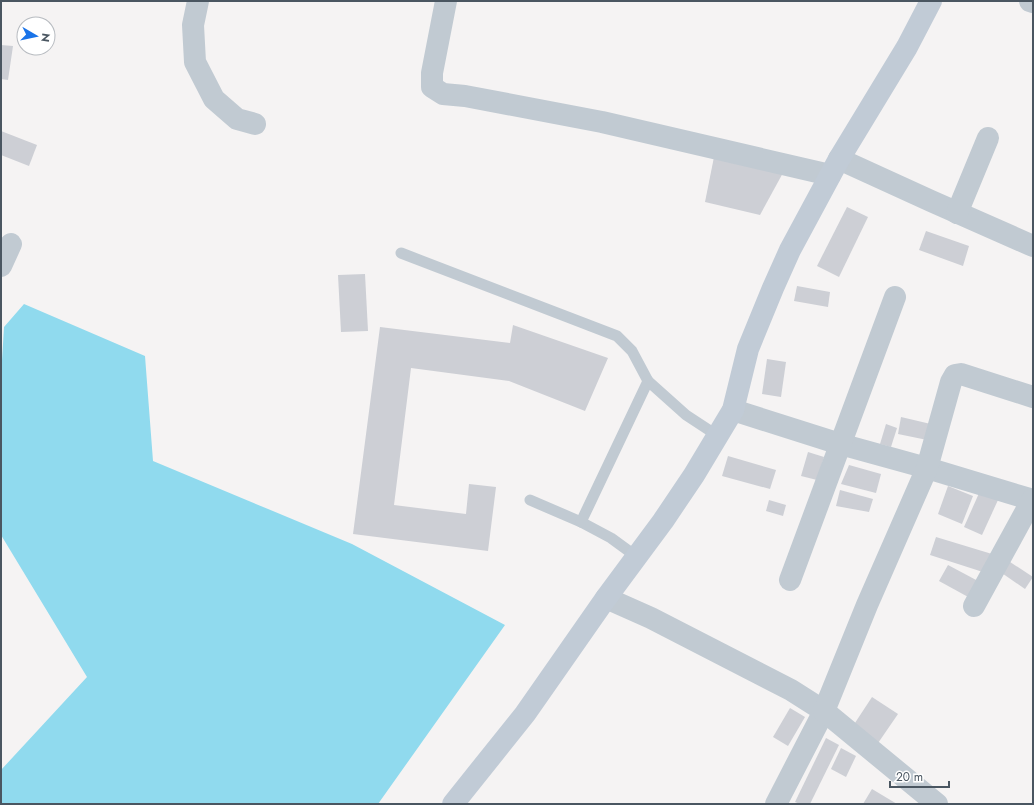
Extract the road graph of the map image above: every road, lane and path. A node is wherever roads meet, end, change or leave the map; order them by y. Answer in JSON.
{"nodes":[{"id":1,"x":198,"y":1,"type":"edge"},
{"id":2,"x":446,"y":1,"type":"edge"},
{"id":3,"x":931,"y":1,"type":"edge"},
{"id":4,"x":1030,"y":1,"type":"edge"},
{"id":5,"x":1033,"y":2,"type":"edge"},
{"id":6,"x":255,"y":124,"type":"dead end"},
{"id":7,"x":988,"y":138,"type":"dead end"},
{"id":8,"x":834,"y":167,"type":"junction"},
{"id":9,"x":957,"y":213,"type":"junction"},
{"id":10,"x":1033,"y":246,"type":"edge"},
{"id":11,"x":401,"y":253,"type":"dead end"},
{"id":12,"x":895,"y":298,"type":"dead end"},
{"id":13,"x":648,"y":381,"type":"junction"},
{"id":14,"x":1033,"y":397,"type":"edge"},
{"id":15,"x":733,"y":410,"type":"junction"},
{"id":16,"x":718,"y":436,"type":"junction"},
{"id":17,"x":840,"y":444,"type":"junction"},
{"id":18,"x":926,"y":468,"type":"junction"},
{"id":19,"x":530,"y":500,"type":"dead end"},
{"id":20,"x":1032,"y":500,"type":"edge"},
{"id":21,"x":581,"y":522,"type":"junction"},
{"id":22,"x":637,"y":557,"type":"junction"},
{"id":23,"x":790,"y":580,"type":"dead end"},
{"id":24,"x":606,"y":598,"type":"junction"},
{"id":25,"x":974,"y":606,"type":"dead end"},
{"id":26,"x":824,"y":711,"type":"junction"},
{"id":27,"x":457,"y":803,"type":"edge"},
{"id":28,"x":776,"y":804,"type":"edge"},
{"id":29,"x":937,"y":804,"type":"edge"}],
"edges":[{"from":1,"to":6,"type":"street"},
{"from":2,"to":8,"type":"street"},
{"from":3,"to":8,"type":"street"},
{"from":4,"to":5,"type":"street"},
{"from":7,"to":9,"type":"street"},
{"from":8,"to":9,"type":"street"},
{"from":8,"to":15,"type":"street"},
{"from":9,"to":10,"type":"street"},
{"from":11,"to":13,"type":"lane"},
{"from":12,"to":17,"type":"street"},
{"from":13,"to":16,"type":"lane"},
{"from":13,"to":21,"type":"lane"},
{"from":14,"to":18,"type":"street"},
{"from":15,"to":16,"type":"street"},
{"from":15,"to":17,"type":"street"},
{"from":16,"to":22,"type":"street"},
{"from":17,"to":18,"type":"street"},
{"from":17,"to":23,"type":"street"},
{"from":18,"to":20,"type":"street"},
{"from":18,"to":26,"type":"street"},
{"from":19,"to":21,"type":"lane"},
{"from":20,"to":25,"type":"street"},
{"from":21,"to":22,"type":"lane"},
{"from":22,"to":24,"type":"street"},
{"from":24,"to":26,"type":"street"},
{"from":24,"to":27,"type":"street"},
{"from":26,"to":28,"type":"street"},
{"from":26,"to":29,"type":"street"}]}
